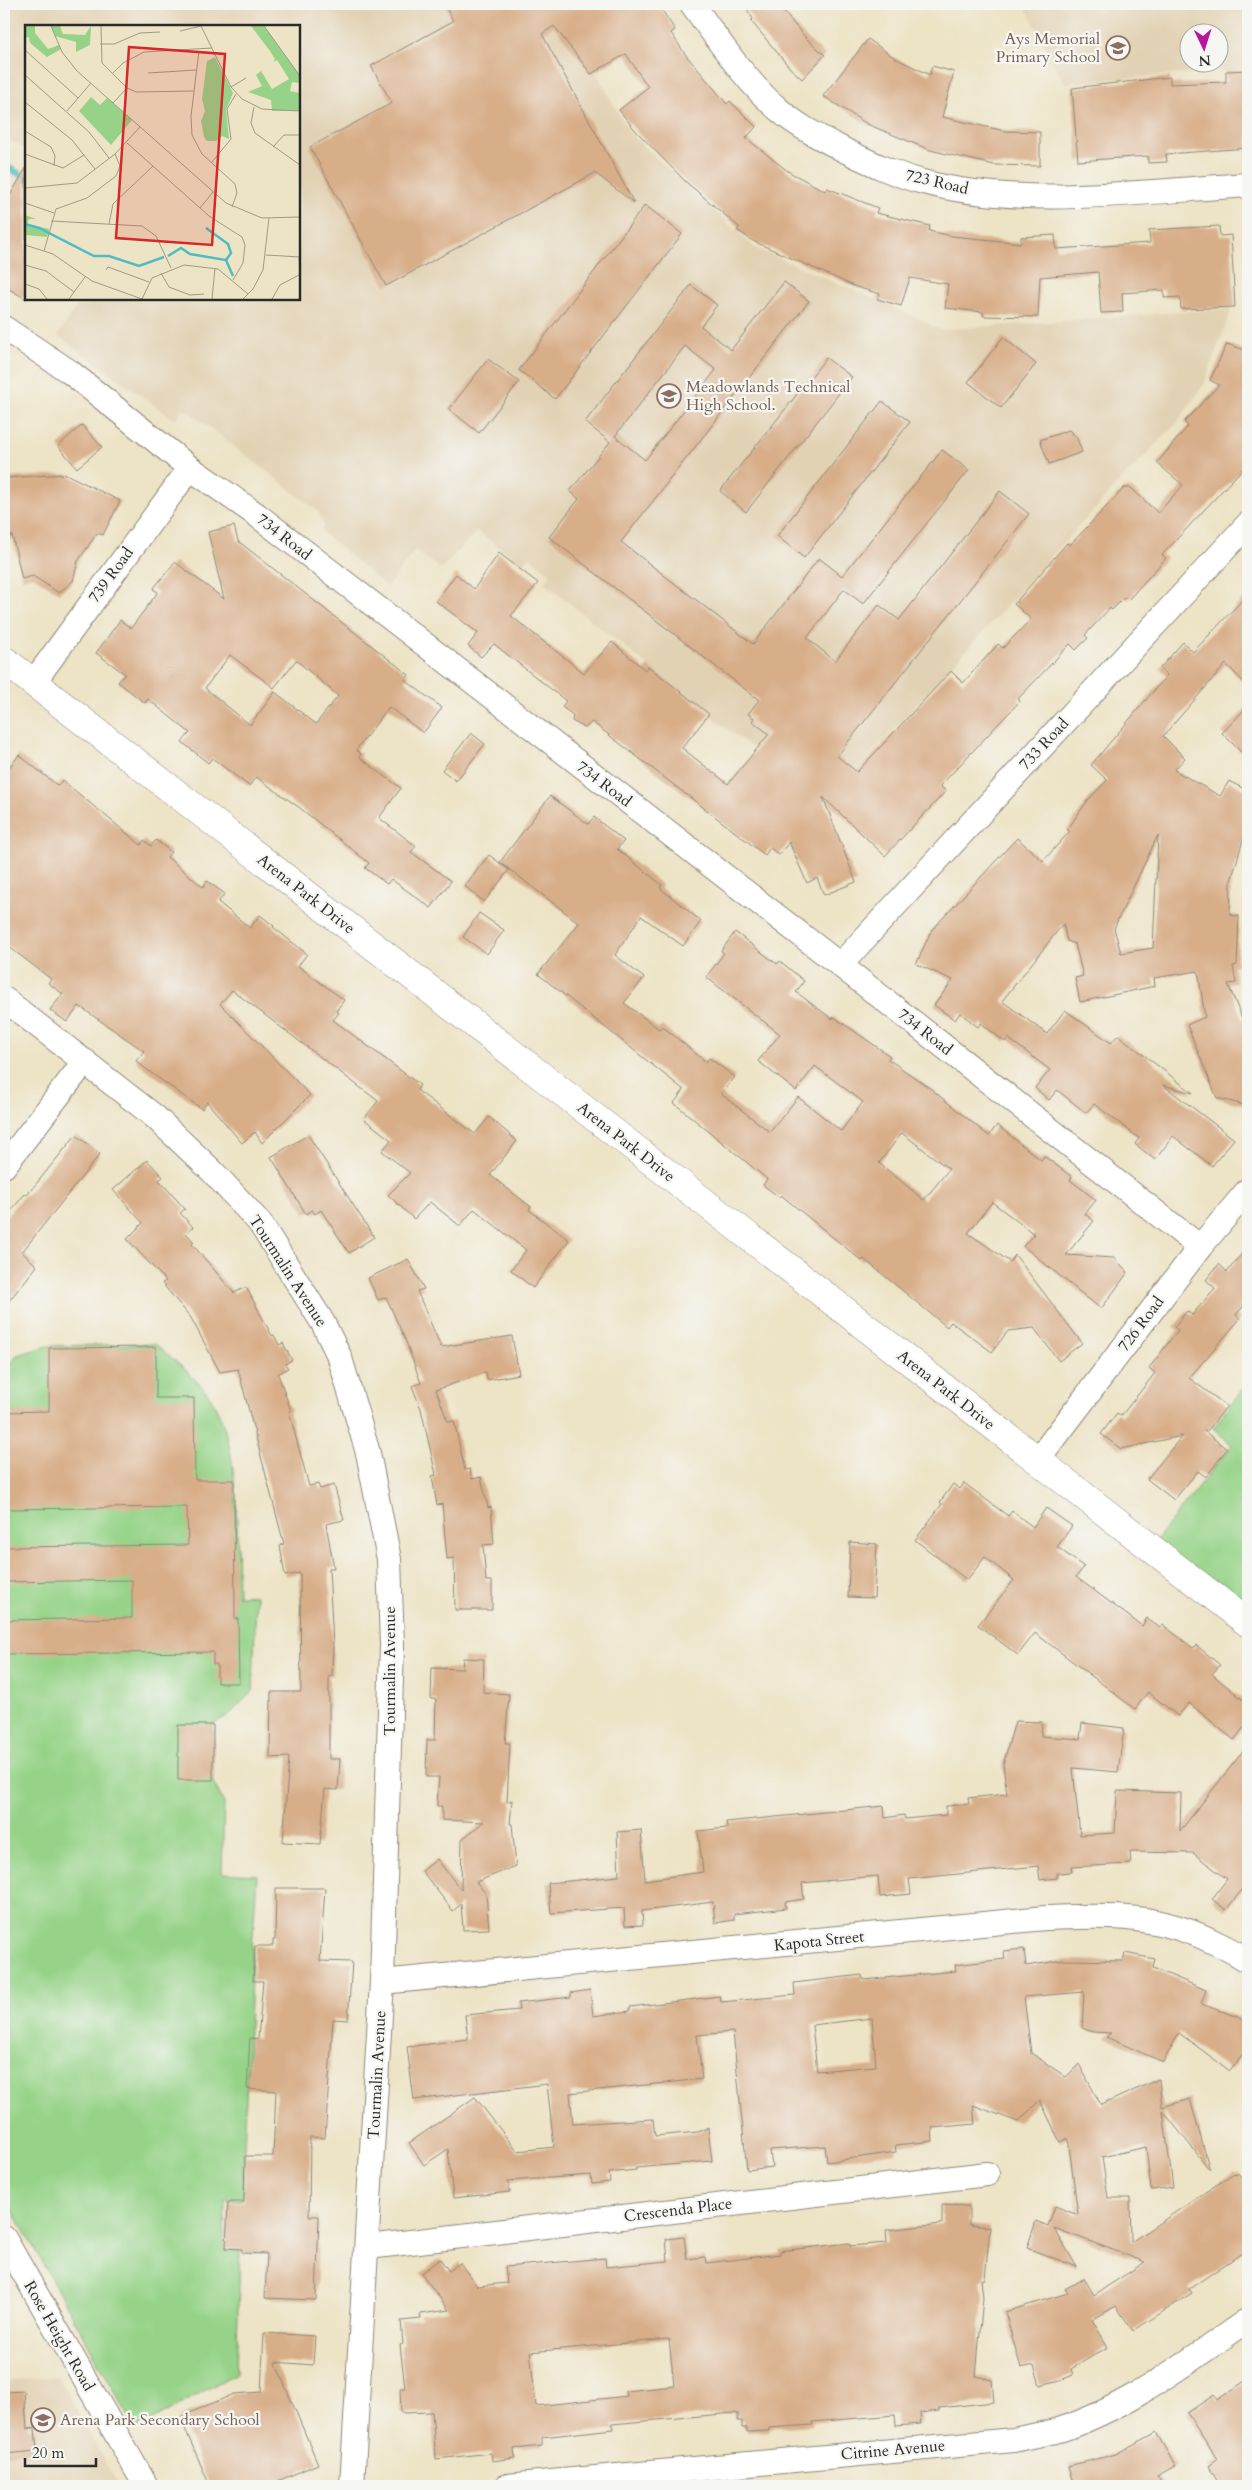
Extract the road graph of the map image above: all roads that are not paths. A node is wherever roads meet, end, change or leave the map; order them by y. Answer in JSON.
{"nodes":[{"id":1,"x":692,"y":4,"type":"edge"},
{"id":2,"x":1248,"y":185,"type":"edge"},
{"id":3,"x":4,"y":328,"type":"edge"},
{"id":4,"x":190,"y":468,"type":"junction"},
{"id":5,"x":1248,"y":524,"type":"edge"},
{"id":6,"x":4,"y":660,"type":"edge"},
{"id":7,"x":33,"y":683,"type":"junction"},
{"id":8,"x":840,"y":965,"type":"junction"},
{"id":9,"x":4,"y":999,"type":"edge"},
{"id":10,"x":85,"y":1061,"type":"junction"},
{"id":11,"x":4,"y":1166,"type":"edge"},
{"id":12,"x":1248,"y":1190,"type":"edge"},
{"id":13,"x":1200,"y":1247,"type":"junction"},
{"id":14,"x":1037,"y":1461,"type":"junction"},
{"id":15,"x":1248,"y":1623,"type":"edge"},
{"id":16,"x":1247,"y":1958,"type":"edge"},
{"id":17,"x":382,"y":1982,"type":"junction"},
{"id":18,"x":987,"y":2174,"type":"dead end"},
{"id":19,"x":4,"y":2238,"type":"edge"},
{"id":20,"x":368,"y":2247,"type":"junction"},
{"id":21,"x":1248,"y":2320,"type":"edge"},
{"id":22,"x":146,"y":2486,"type":"edge"},
{"id":23,"x":352,"y":2486,"type":"edge"},
{"id":24,"x":507,"y":2486,"type":"edge"}],
"edges":[{"from":1,"to":2,"type":"street","name":"723 Road"},
{"from":3,"to":4,"type":"street","name":"734 Road"},
{"from":4,"to":7,"type":"street","name":"739 Road"},
{"from":4,"to":8,"type":"street","name":"734 Road"},
{"from":5,"to":8,"type":"street","name":"733 Road"},
{"from":6,"to":7,"type":"street","name":"Arena Park Drive"},
{"from":7,"to":14,"type":"street","name":"Arena Park Drive"},
{"from":8,"to":13,"type":"street","name":"734 Road"},
{"from":9,"to":10,"type":"street","name":"Tourmalin Avenue"},
{"from":10,"to":11,"type":"street"},
{"from":10,"to":17,"type":"street","name":"Tourmalin Avenue"},
{"from":12,"to":13,"type":"street","name":"726 Road"},
{"from":13,"to":14,"type":"street","name":"726 Road"},
{"from":14,"to":15,"type":"street","name":"Arena Park Drive"},
{"from":16,"to":17,"type":"street","name":"Kapota Street"},
{"from":17,"to":20,"type":"street","name":"Tourmalin Avenue"},
{"from":18,"to":20,"type":"street","name":"Crescenda Place"},
{"from":19,"to":22,"type":"street","name":"Rose Height Road"},
{"from":20,"to":23,"type":"street","name":"Tourmalin Avenue"},
{"from":21,"to":24,"type":"street","name":"Citrine Avenue"}]}
